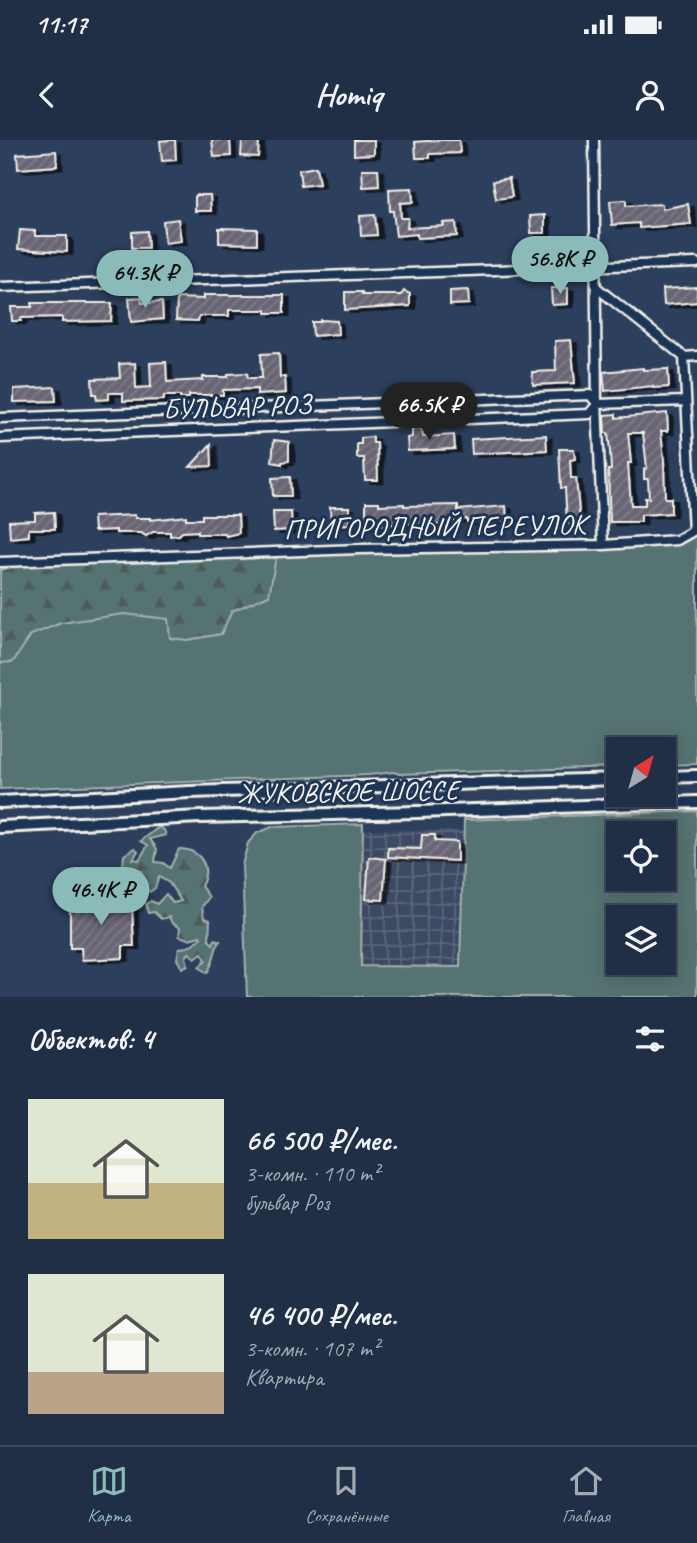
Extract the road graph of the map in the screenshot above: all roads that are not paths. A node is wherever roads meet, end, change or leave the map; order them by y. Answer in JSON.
{"nodes":[{"id":1,"x":594,"y":140,"type":"edge"},
{"id":2,"x":697,"y":263,"type":"edge"},
{"id":3,"x":596,"y":265,"type":"junction"},
{"id":4,"x":596,"y":287,"type":"junction"},
{"id":5,"x":0,"y":288,"type":"edge"},
{"id":6,"x":697,"y":356,"type":"edge"},
{"id":7,"x":684,"y":357,"type":"junction"},
{"id":8,"x":686,"y":401,"type":"junction"},
{"id":9,"x":597,"y":404,"type":"junction"},
{"id":10,"x":0,"y":418,"type":"edge"},
{"id":11,"x":0,"y":438,"type":"edge"},
{"id":12,"x":693,"y":443,"type":"edge"},
{"id":13,"x":603,"y":545,"type":"junction"},
{"id":14,"x":0,"y":562,"type":"edge"},
{"id":15,"x":697,"y":776,"type":"edge"},
{"id":16,"x":676,"y":777,"type":"edge"},
{"id":17,"x":606,"y":779,"type":"edge"},
{"id":18,"x":0,"y":802,"type":"edge"},
{"id":19,"x":697,"y":802,"type":"edge"},
{"id":20,"x":0,"y":827,"type":"edge"}],
"edges":[{"from":1,"to":3,"type":"street"},
{"from":2,"to":3,"type":"street"},
{"from":3,"to":4,"type":"street"},
{"from":3,"to":5,"type":"street"},
{"from":4,"to":7,"type":"street"},
{"from":4,"to":9,"type":"street"},
{"from":6,"to":7,"type":"street"},
{"from":7,"to":8,"type":"street","name":"ПРИГОРОДНЫЙ ПЕРЕУЛОК"},
{"from":8,"to":9,"type":"street"},
{"from":8,"to":12,"type":"street","name":"ПРИГОРОДНЫЙ ПЕРЕУЛОК"},
{"from":9,"to":10,"type":"street"},
{"from":9,"to":11,"type":"street","name":"БУЛЬВАР РОЗ"},
{"from":9,"to":13,"type":"street"},
{"from":12,"to":13,"type":"street","name":"ПРИГОРОДНЫЙ ПЕРЕУЛОК"},
{"from":13,"to":14,"type":"street","name":"ПРИГОРОДНЫЙ ПЕРЕУЛОК"},
{"from":15,"to":16,"type":"main road"},
{"from":17,"to":18,"type":"main road","name":"ЖУКОВСКОЕ ШОССЕ"},
{"from":19,"to":20,"type":"main road","name":"ЖУКОВСКОЕ ШОССЕ"}]}
